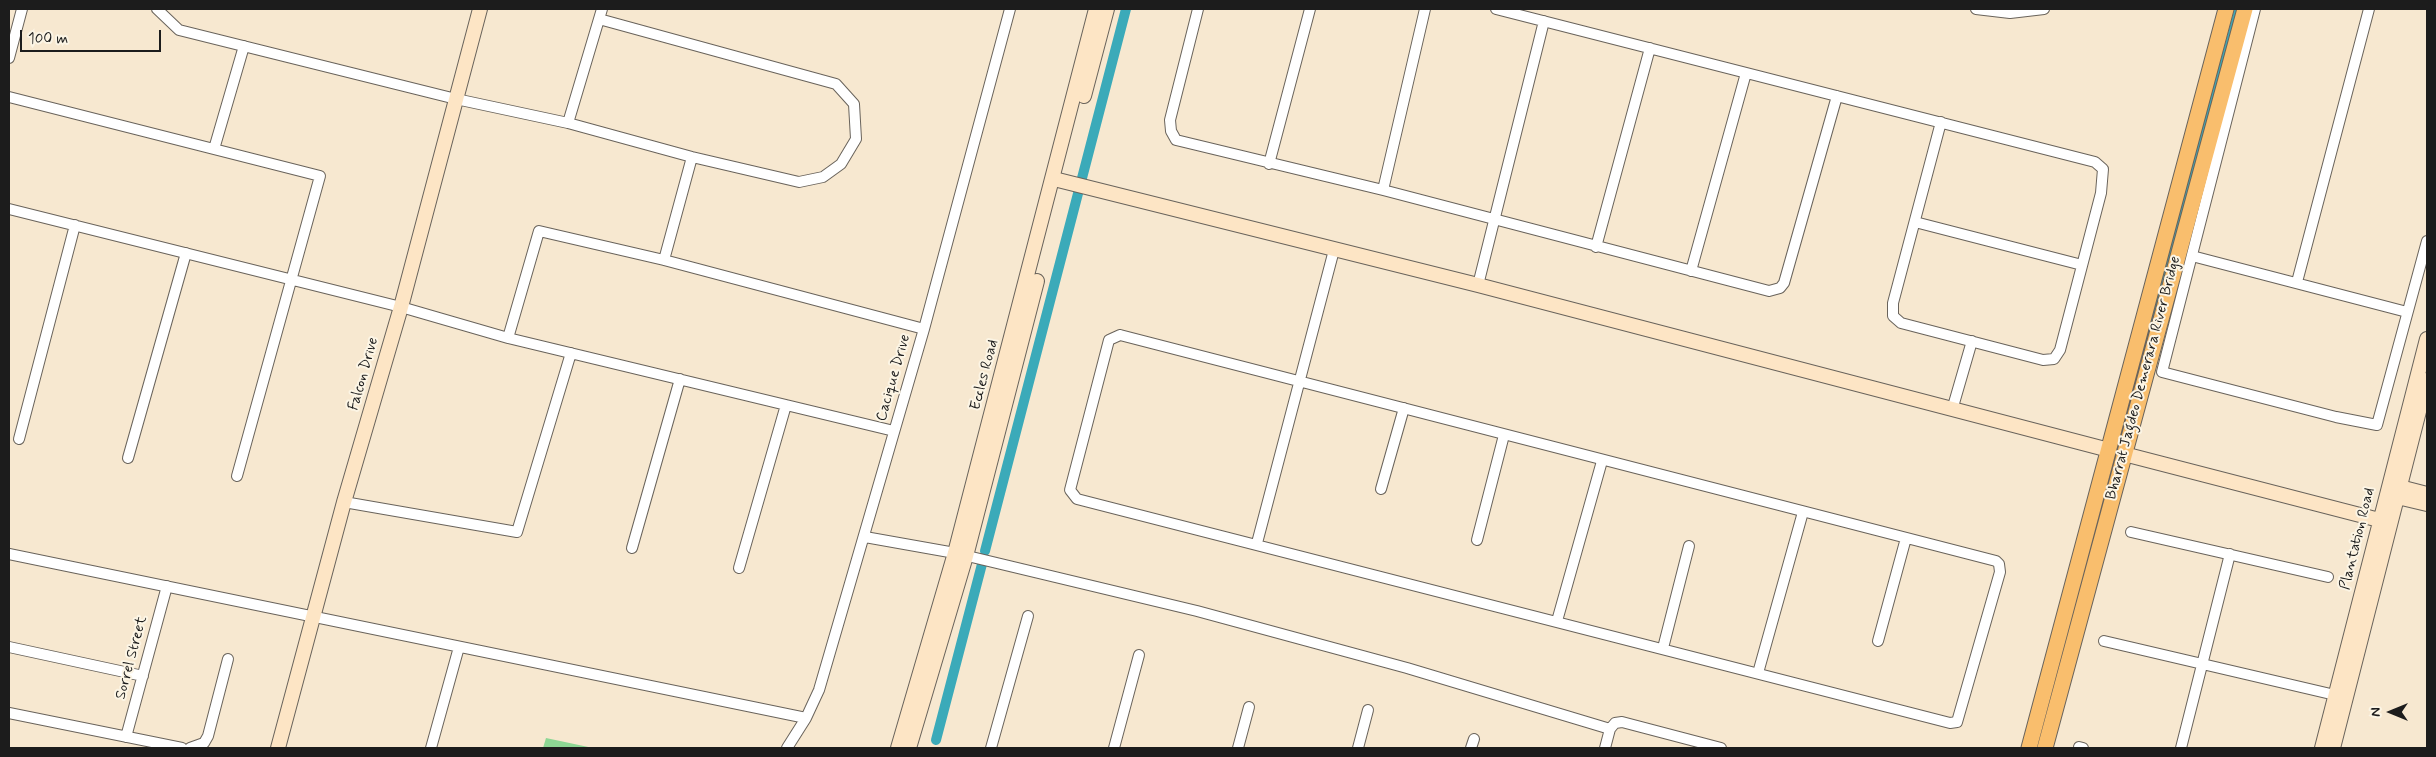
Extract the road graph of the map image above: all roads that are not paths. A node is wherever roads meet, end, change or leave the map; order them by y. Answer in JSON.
{"nodes":[{"id":1,"x":22,"y":9,"type":"edge"},
{"id":2,"x":158,"y":9,"type":"edge"},
{"id":3,"x":480,"y":9,"type":"edge"},
{"id":4,"x":1010,"y":9,"type":"edge"},
{"id":5,"x":1096,"y":9,"type":"edge"},
{"id":6,"x":1107,"y":9,"type":"edge"},
{"id":7,"x":1198,"y":9,"type":"edge"},
{"id":8,"x":1310,"y":9,"type":"edge"},
{"id":9,"x":1426,"y":9,"type":"edge"},
{"id":10,"x":1496,"y":9,"type":"edge"},
{"id":11,"x":1976,"y":9,"type":"edge"},
{"id":12,"x":2044,"y":9,"type":"edge"},
{"id":13,"x":2226,"y":9,"type":"edge"},
{"id":14,"x":2245,"y":9,"type":"edge"},
{"id":15,"x":2255,"y":9,"type":"edge"},
{"id":16,"x":2369,"y":9,"type":"edge"},
{"id":17,"x":601,"y":14,"type":"edge"},
{"id":18,"x":1544,"y":21,"type":"junction"},
{"id":19,"x":244,"y":46,"type":"junction"},
{"id":20,"x":1650,"y":48,"type":"junction"},
{"id":21,"x":9,"y":58,"type":"edge"},
{"id":22,"x":1746,"y":73,"type":"junction"},
{"id":23,"x":1837,"y":96,"type":"junction"},
{"id":24,"x":9,"y":97,"type":"edge"},
{"id":25,"x":456,"y":99,"type":"junction"},
{"id":26,"x":1941,"y":122,"type":"junction"},
{"id":27,"x":568,"y":123,"type":"junction"},
{"id":28,"x":214,"y":149,"type":"junction"},
{"id":29,"x":692,"y":157,"type":"junction"},
{"id":30,"x":1269,"y":164,"type":"junction"},
{"id":31,"x":1058,"y":180,"type":"junction"},
{"id":32,"x":1383,"y":190,"type":"junction"},
{"id":33,"x":9,"y":208,"type":"edge"},
{"id":34,"x":1494,"y":221,"type":"junction"},
{"id":35,"x":1915,"y":222,"type":"junction"},
{"id":36,"x":75,"y":225,"type":"junction"},
{"id":37,"x":2427,"y":241,"type":"edge"},
{"id":38,"x":1596,"y":247,"type":"junction"},
{"id":39,"x":1334,"y":250,"type":"junction"},
{"id":40,"x":186,"y":253,"type":"junction"},
{"id":41,"x":2192,"y":256,"type":"junction"},
{"id":42,"x":664,"y":260,"type":"junction"},
{"id":43,"x":2082,"y":265,"type":"junction"},
{"id":44,"x":1691,"y":271,"type":"junction"},
{"id":45,"x":292,"y":280,"type":"junction"},
{"id":46,"x":2297,"y":282,"type":"junction"},
{"id":47,"x":1478,"y":285,"type":"junction"},
{"id":48,"x":401,"y":307,"type":"junction"},
{"id":49,"x":2407,"y":312,"type":"junction"},
{"id":50,"x":924,"y":329,"type":"junction"},
{"id":51,"x":508,"y":338,"type":"junction"},
{"id":52,"x":2427,"y":339,"type":"edge"},
{"id":53,"x":1972,"y":341,"type":"junction"},
{"id":54,"x":571,"y":353,"type":"junction"},
{"id":55,"x":680,"y":379,"type":"junction"},
{"id":56,"x":2427,"y":380,"type":"edge"},
{"id":57,"x":1300,"y":381,"type":"junction"},
{"id":58,"x":786,"y":405,"type":"junction"},
{"id":59,"x":1404,"y":408,"type":"junction"},
{"id":60,"x":1952,"y":410,"type":"junction"},
{"id":61,"x":894,"y":431,"type":"junction"},
{"id":62,"x":1504,"y":435,"type":"junction"},
{"id":63,"x":19,"y":439,"type":"dead end"},
{"id":64,"x":2125,"y":454,"type":"junction"},
{"id":65,"x":128,"y":458,"type":"dead end"},
{"id":66,"x":1602,"y":461,"type":"junction"},
{"id":67,"x":236,"y":476,"type":"dead end"},
{"id":68,"x":1381,"y":489,"type":"dead end"},
{"id":69,"x":2393,"y":491,"type":"junction"},
{"id":70,"x":2427,"y":494,"type":"edge"},
{"id":71,"x":344,"y":502,"type":"junction"},
{"id":72,"x":2427,"y":504,"type":"edge"},
{"id":73,"x":1803,"y":512,"type":"junction"},
{"id":74,"x":2385,"y":522,"type":"junction"},
{"id":75,"x":2131,"y":532,"type":"dead end"},
{"id":76,"x":865,"y":537,"type":"junction"},
{"id":77,"x":1906,"y":538,"type":"junction"},
{"id":78,"x":1477,"y":540,"type":"dead end"},
{"id":79,"x":1257,"y":543,"type":"junction"},
{"id":80,"x":1689,"y":546,"type":"dead end"},
{"id":81,"x":632,"y":548,"type":"dead end"},
{"id":82,"x":9,"y":554,"type":"edge"},
{"id":83,"x":961,"y":554,"type":"junction"},
{"id":84,"x":2230,"y":554,"type":"junction"},
{"id":85,"x":739,"y":568,"type":"dead end"},
{"id":86,"x":2328,"y":577,"type":"dead end"},
{"id":87,"x":167,"y":586,"type":"junction"},
{"id":88,"x":314,"y":616,"type":"junction"},
{"id":89,"x":1028,"y":616,"type":"dead end"},
{"id":90,"x":1558,"y":621,"type":"junction"},
{"id":91,"x":1878,"y":641,"type":"dead end"},
{"id":92,"x":2104,"y":641,"type":"dead end"},
{"id":93,"x":9,"y":647,"type":"edge"},
{"id":94,"x":459,"y":647,"type":"junction"},
{"id":95,"x":1663,"y":648,"type":"junction"},
{"id":96,"x":1139,"y":655,"type":"dead end"},
{"id":97,"x":228,"y":659,"type":"dead end"},
{"id":98,"x":2202,"y":664,"type":"junction"},
{"id":99,"x":1758,"y":673,"type":"junction"},
{"id":100,"x":143,"y":676,"type":"junction"},
{"id":101,"x":2335,"y":694,"type":"junction"},
{"id":102,"x":1249,"y":707,"type":"dead end"},
{"id":103,"x":1368,"y":710,"type":"dead end"},
{"id":104,"x":9,"y":713,"type":"edge"},
{"id":105,"x":806,"y":718,"type":"junction"},
{"id":106,"x":1610,"y":729,"type":"junction"},
{"id":107,"x":126,"y":737,"type":"junction"},
{"id":108,"x":906,"y":747,"type":"edge"},
{"id":109,"x":182,"y":748,"type":"edge"},
{"id":110,"x":190,"y":748,"type":"edge"},
{"id":111,"x":278,"y":748,"type":"edge"},
{"id":112,"x":431,"y":748,"type":"edge"},
{"id":113,"x":787,"y":748,"type":"edge"},
{"id":114,"x":991,"y":748,"type":"edge"},
{"id":115,"x":1114,"y":748,"type":"edge"},
{"id":116,"x":1238,"y":748,"type":"edge"},
{"id":117,"x":1358,"y":748,"type":"edge"},
{"id":118,"x":1605,"y":748,"type":"edge"},
{"id":119,"x":1721,"y":748,"type":"edge"},
{"id":120,"x":2029,"y":748,"type":"edge"},
{"id":121,"x":2045,"y":748,"type":"edge"},
{"id":122,"x":2182,"y":748,"type":"edge"},
{"id":123,"x":2322,"y":748,"type":"edge"},
{"id":124,"x":2333,"y":748,"type":"edge"}],
"edges":[{"from":1,"to":21,"type":"street"},
{"from":2,"to":19,"type":"street"},
{"from":3,"to":25,"type":"street","name":"Falcon Drive"},
{"from":4,"to":50,"type":"street","name":"Cacique Drive"},
{"from":5,"to":31,"type":"street","name":"Eccles Road"},
{"from":6,"to":31,"type":"street","name":"Eccles Road"},
{"from":7,"to":30,"type":"street"},
{"from":8,"to":30,"type":"street"},
{"from":9,"to":32,"type":"street"},
{"from":10,"to":18,"type":"street"},
{"from":11,"to":12,"type":"street"},
{"from":13,"to":64,"type":"main road","name":"Bharrat Jagdeo Demerara River Bridge"},
{"from":14,"to":64,"type":"main road","name":"Bharrat Jagdeo Demerara River Bridge"},
{"from":15,"to":41,"type":"street"},
{"from":16,"to":46,"type":"street"},
{"from":17,"to":27,"type":"street"},
{"from":17,"to":29,"type":"street"},
{"from":18,"to":20,"type":"street"},
{"from":18,"to":34,"type":"street"},
{"from":19,"to":25,"type":"street"},
{"from":19,"to":28,"type":"street"},
{"from":20,"to":22,"type":"street"},
{"from":20,"to":38,"type":"street"},
{"from":22,"to":23,"type":"street"},
{"from":22,"to":44,"type":"street"},
{"from":23,"to":26,"type":"street"},
{"from":23,"to":44,"type":"street"},
{"from":24,"to":28,"type":"street"},
{"from":25,"to":27,"type":"street"},
{"from":25,"to":48,"type":"street","name":"Falcon Drive"},
{"from":26,"to":35,"type":"street"},
{"from":26,"to":43,"type":"street"},
{"from":27,"to":29,"type":"street"},
{"from":28,"to":45,"type":"street"},
{"from":29,"to":42,"type":"street"},
{"from":30,"to":32,"type":"street"},
{"from":31,"to":39,"type":"street"},
{"from":31,"to":83,"type":"street","name":"Eccles Road"},
{"from":32,"to":34,"type":"street"},
{"from":33,"to":36,"type":"street"},
{"from":34,"to":38,"type":"street"},
{"from":34,"to":47,"type":"street"},
{"from":35,"to":43,"type":"street"},
{"from":35,"to":53,"type":"street"},
{"from":36,"to":40,"type":"street"},
{"from":36,"to":63,"type":"street"},
{"from":37,"to":49,"type":"street"},
{"from":38,"to":44,"type":"street"},
{"from":39,"to":47,"type":"street"},
{"from":39,"to":57,"type":"street"},
{"from":40,"to":45,"type":"street"},
{"from":40,"to":65,"type":"street"},
{"from":41,"to":46,"type":"street"},
{"from":41,"to":49,"type":"street"},
{"from":42,"to":50,"type":"street"},
{"from":42,"to":51,"type":"street"},
{"from":43,"to":53,"type":"street"},
{"from":45,"to":48,"type":"street"},
{"from":45,"to":67,"type":"street"},
{"from":46,"to":49,"type":"street"},
{"from":47,"to":60,"type":"street"},
{"from":48,"to":51,"type":"street"},
{"from":48,"to":71,"type":"street","name":"Falcon Drive"},
{"from":50,"to":61,"type":"street","name":"Cacique Drive"},
{"from":51,"to":54,"type":"street"},
{"from":52,"to":69,"type":"street","name":"Plantation Road"},
{"from":53,"to":60,"type":"street"},
{"from":54,"to":55,"type":"street"},
{"from":54,"to":71,"type":"street"},
{"from":55,"to":58,"type":"street"},
{"from":55,"to":81,"type":"street"},
{"from":56,"to":69,"type":"street","name":"Plantation Road"},
{"from":57,"to":59,"type":"street"},
{"from":57,"to":79,"type":"street"},
{"from":57,"to":79,"type":"street"},
{"from":58,"to":61,"type":"street"},
{"from":58,"to":85,"type":"street"},
{"from":59,"to":62,"type":"street"},
{"from":59,"to":68,"type":"street"},
{"from":60,"to":64,"type":"street"},
{"from":61,"to":76,"type":"street","name":"Cacique Drive"},
{"from":62,"to":66,"type":"street"},
{"from":62,"to":78,"type":"street"},
{"from":64,"to":74,"type":"street"},
{"from":64,"to":120,"type":"main road","name":"Bharrat Jagdeo Demerara River Bridge"},
{"from":64,"to":121,"type":"main road","name":"Bharrat Jagdeo Demerara River Bridge"},
{"from":66,"to":73,"type":"street"},
{"from":66,"to":90,"type":"street"},
{"from":69,"to":70,"type":"street"},
{"from":69,"to":72,"type":"street"},
{"from":69,"to":74,"type":"street","name":"Plantation Road"},
{"from":71,"to":88,"type":"street","name":"Falcon Drive"},
{"from":73,"to":77,"type":"street"},
{"from":73,"to":99,"type":"street"},
{"from":74,"to":101,"type":"street","name":"Plantation Road"},
{"from":74,"to":124,"type":"street","name":"Plantation Road"},
{"from":75,"to":84,"type":"street"},
{"from":76,"to":83,"type":"street"},
{"from":76,"to":105,"type":"street","name":"Cacique Drive"},
{"from":77,"to":91,"type":"street"},
{"from":77,"to":99,"type":"street"},
{"from":79,"to":90,"type":"street"},
{"from":80,"to":95,"type":"street"},
{"from":82,"to":87,"type":"street"},
{"from":83,"to":106,"type":"street"},
{"from":83,"to":108,"type":"street","name":"Eccles Road"},
{"from":84,"to":86,"type":"street"},
{"from":84,"to":98,"type":"street"},
{"from":87,"to":88,"type":"street"},
{"from":87,"to":100,"type":"street","name":"Sorrel Street"},
{"from":88,"to":94,"type":"street"},
{"from":88,"to":111,"type":"street","name":"Falcon Drive"},
{"from":89,"to":114,"type":"street"},
{"from":90,"to":95,"type":"street"},
{"from":92,"to":98,"type":"street"},
{"from":93,"to":100,"type":"street"},
{"from":94,"to":105,"type":"street"},
{"from":94,"to":112,"type":"street"},
{"from":95,"to":99,"type":"street"},
{"from":96,"to":115,"type":"street"},
{"from":97,"to":110,"type":"street"},
{"from":98,"to":101,"type":"street"},
{"from":98,"to":122,"type":"street"},
{"from":100,"to":107,"type":"street","name":"Sorrel Street"},
{"from":101,"to":123,"type":"street","name":"Plantation Road"},
{"from":102,"to":116,"type":"street"},
{"from":103,"to":117,"type":"street"},
{"from":104,"to":107,"type":"street"},
{"from":105,"to":113,"type":"street","name":"Cacique Drive"},
{"from":106,"to":118,"type":"street"},
{"from":106,"to":119,"type":"street"},
{"from":107,"to":109,"type":"street"}]}
